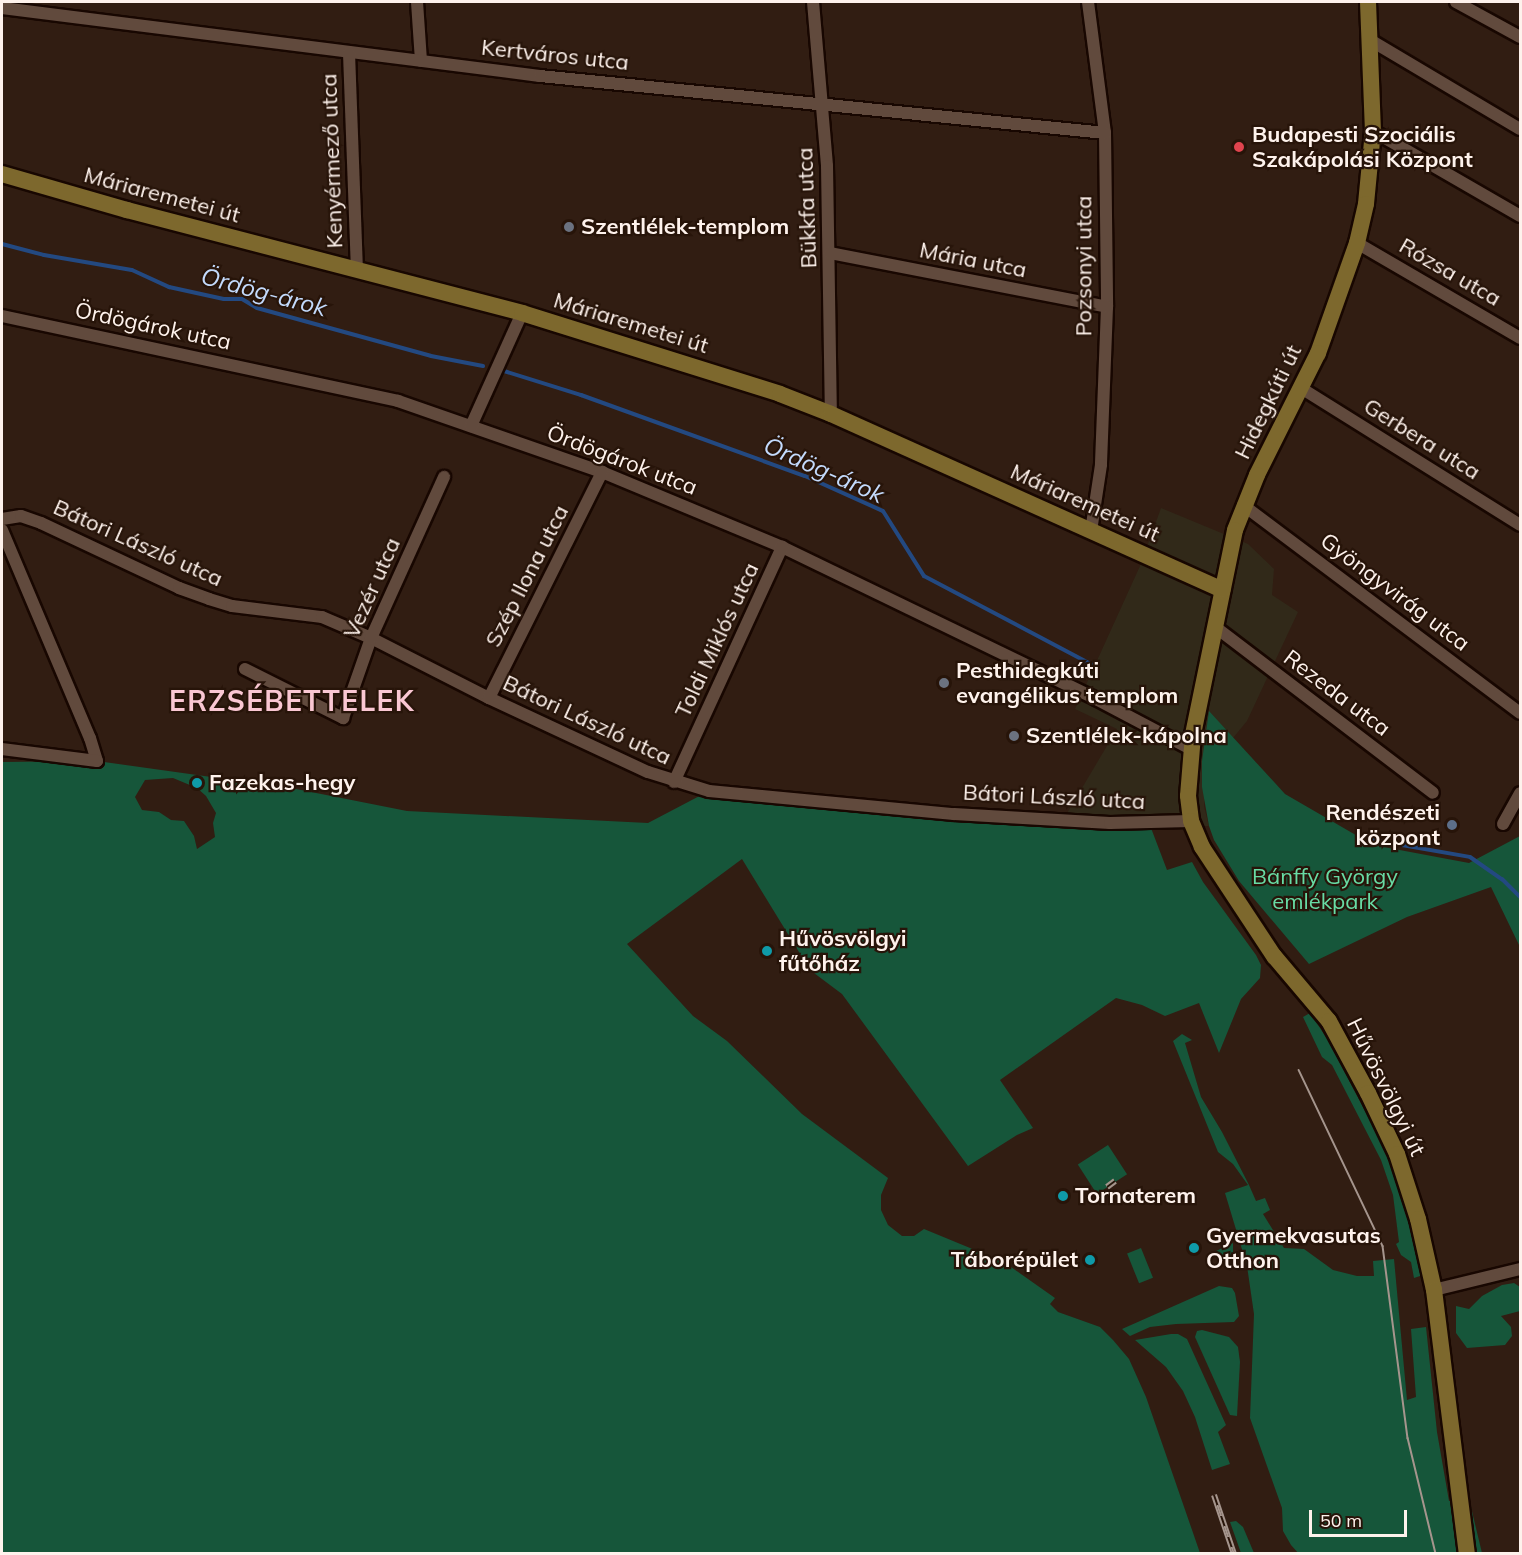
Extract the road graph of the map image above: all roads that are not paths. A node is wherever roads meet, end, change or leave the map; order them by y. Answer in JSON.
{"nodes":[{"id":1,"x":417,"y":2,"type":"edge"},
{"id":2,"x":813,"y":2,"type":"edge"},
{"id":3,"x":1088,"y":2,"type":"edge"},
{"id":4,"x":1368,"y":2,"type":"edge"},
{"id":5,"x":1456,"y":2,"type":"edge"},
{"id":6,"x":2,"y":8,"type":"edge"},
{"id":7,"x":1521,"y":38,"type":"edge"},
{"id":8,"x":1370,"y":40,"type":"junction"},
{"id":9,"x":349,"y":53,"type":"junction"},
{"id":10,"x":421,"y":61,"type":"junction"},
{"id":11,"x":823,"y":105,"type":"junction"},
{"id":12,"x":1521,"y":129,"type":"edge"},
{"id":13,"x":1373,"y":131,"type":"junction"},
{"id":14,"x":1105,"y":133,"type":"junction"},
{"id":15,"x":2,"y":174,"type":"edge"},
{"id":16,"x":1521,"y":216,"type":"edge"},
{"id":17,"x":1357,"y":243,"type":"junction"},
{"id":18,"x":830,"y":253,"type":"junction"},
{"id":19,"x":357,"y":268,"type":"junction"},
{"id":20,"x":1107,"y":307,"type":"junction"},
{"id":21,"x":522,"y":313,"type":"junction"},
{"id":22,"x":2,"y":316,"type":"edge"},
{"id":23,"x":1521,"y":338,"type":"edge"},
{"id":24,"x":1301,"y":388,"type":"junction"},
{"id":25,"x":831,"y":414,"type":"junction"},
{"id":26,"x":471,"y":426,"type":"junction"},
{"id":27,"x":602,"y":472,"type":"junction"},
{"id":28,"x":444,"y":477,"type":"dead end"},
{"id":29,"x":1243,"y":505,"type":"junction"},
{"id":30,"x":2,"y":519,"type":"edge"},
{"id":31,"x":1521,"y":525,"type":"edge"},
{"id":32,"x":2,"y":530,"type":"edge"},
{"id":33,"x":1091,"y":531,"type":"junction"},
{"id":34,"x":782,"y":547,"type":"junction"},
{"id":35,"x":1222,"y":590,"type":"junction"},
{"id":36,"x":1214,"y":626,"type":"junction"},
{"id":37,"x":371,"y":638,"type":"junction"},
{"id":38,"x":245,"y":669,"type":"dead end"},
{"id":39,"x":489,"y":698,"type":"junction"},
{"id":40,"x":1521,"y":713,"type":"edge"},
{"id":41,"x":2,"y":749,"type":"edge"},
{"id":42,"x":1191,"y":749,"type":"junction"},
{"id":43,"x":674,"y":782,"type":"junction"},
{"id":44,"x":1434,"y":793,"type":"dead end"},
{"id":45,"x":1521,"y":793,"type":"edge"},
{"id":46,"x":1191,"y":821,"type":"junction"},
{"id":47,"x":1503,"y":824,"type":"dead end"},
{"id":48,"x":1521,"y":1269,"type":"edge"},
{"id":49,"x":1434,"y":1290,"type":"junction"},
{"id":50,"x":1467,"y":1554,"type":"edge"}],
"edges":[{"from":1,"to":10,"type":"street"},
{"from":2,"to":11,"type":"street","name":"Bükkfa utca"},
{"from":3,"to":14,"type":"street","name":"Pozsonyi utca"},
{"from":4,"to":8,"type":"main road","name":"Hidegkúti út"},
{"from":5,"to":7,"type":"street"},
{"from":6,"to":9,"type":"street","name":"Kertváros utca"},
{"from":8,"to":12,"type":"street"},
{"from":8,"to":13,"type":"main road","name":"Hidegkúti út"},
{"from":9,"to":10,"type":"street","name":"Kertváros utca"},
{"from":9,"to":19,"type":"street","name":"Kenyérmező utca"},
{"from":10,"to":11,"type":"street","name":"Kertváros utca"},
{"from":11,"to":14,"type":"street","name":"Kertváros utca"},
{"from":11,"to":18,"type":"street","name":"Bükkfa utca"},
{"from":13,"to":16,"type":"street"},
{"from":13,"to":17,"type":"main road","name":"Hidegkúti út"},
{"from":14,"to":20,"type":"street","name":"Pozsonyi utca"},
{"from":15,"to":19,"type":"main road","name":"Máriaremetei út"},
{"from":17,"to":23,"type":"street","name":"Rózsa utca"},
{"from":17,"to":24,"type":"main road","name":"Hidegkúti út"},
{"from":18,"to":20,"type":"street","name":"Mária utca"},
{"from":18,"to":25,"type":"street","name":"Bükkfa utca"},
{"from":19,"to":21,"type":"main road","name":"Máriaremetei út"},
{"from":20,"to":33,"type":"street","name":"Pozsonyi utca"},
{"from":21,"to":25,"type":"main road","name":"Máriaremetei út"},
{"from":21,"to":26,"type":"street"},
{"from":22,"to":26,"type":"street","name":"Ördögárok utca"},
{"from":24,"to":29,"type":"main road","name":"Hidegkúti út"},
{"from":24,"to":31,"type":"street","name":"Gerbera utca"},
{"from":25,"to":33,"type":"main road","name":"Máriaremetei út"},
{"from":26,"to":27,"type":"street","name":"Ördögárok utca"},
{"from":27,"to":34,"type":"street","name":"Ördögárok utca"},
{"from":27,"to":39,"type":"street","name":"Szép Ilona utca"},
{"from":28,"to":37,"type":"street","name":"Vezér utca"},
{"from":29,"to":35,"type":"main road","name":"Hidegkúti út"},
{"from":29,"to":40,"type":"street","name":"Gyöngyvirág utca"},
{"from":30,"to":37,"type":"street","name":"Bátori László utca"},
{"from":32,"to":41,"type":"street"},
{"from":33,"to":35,"type":"main road","name":"Máriaremetei út"},
{"from":34,"to":42,"type":"street","name":"Ördögárok utca"},
{"from":34,"to":43,"type":"street","name":"Toldi Miklós utca"},
{"from":35,"to":36,"type":"main road","name":"Hidegkúti út"},
{"from":36,"to":42,"type":"main road","name":"Hidegkúti út"},
{"from":36,"to":44,"type":"street","name":"Rezeda utca"},
{"from":37,"to":38,"type":"street","name":"Vezér utca"},
{"from":37,"to":39,"type":"street","name":"Bátori László utca"},
{"from":39,"to":43,"type":"street","name":"Bátori László utca"},
{"from":42,"to":46,"type":"main road","name":"Hidegkúti út"},
{"from":43,"to":46,"type":"street","name":"Bátori László utca"},
{"from":45,"to":47,"type":"street"},
{"from":46,"to":49,"type":"main road","name":"Hűvösvölgyi út"},
{"from":48,"to":49,"type":"street"},
{"from":49,"to":50,"type":"main road","name":"Hűvösvölgyi út"}]}
